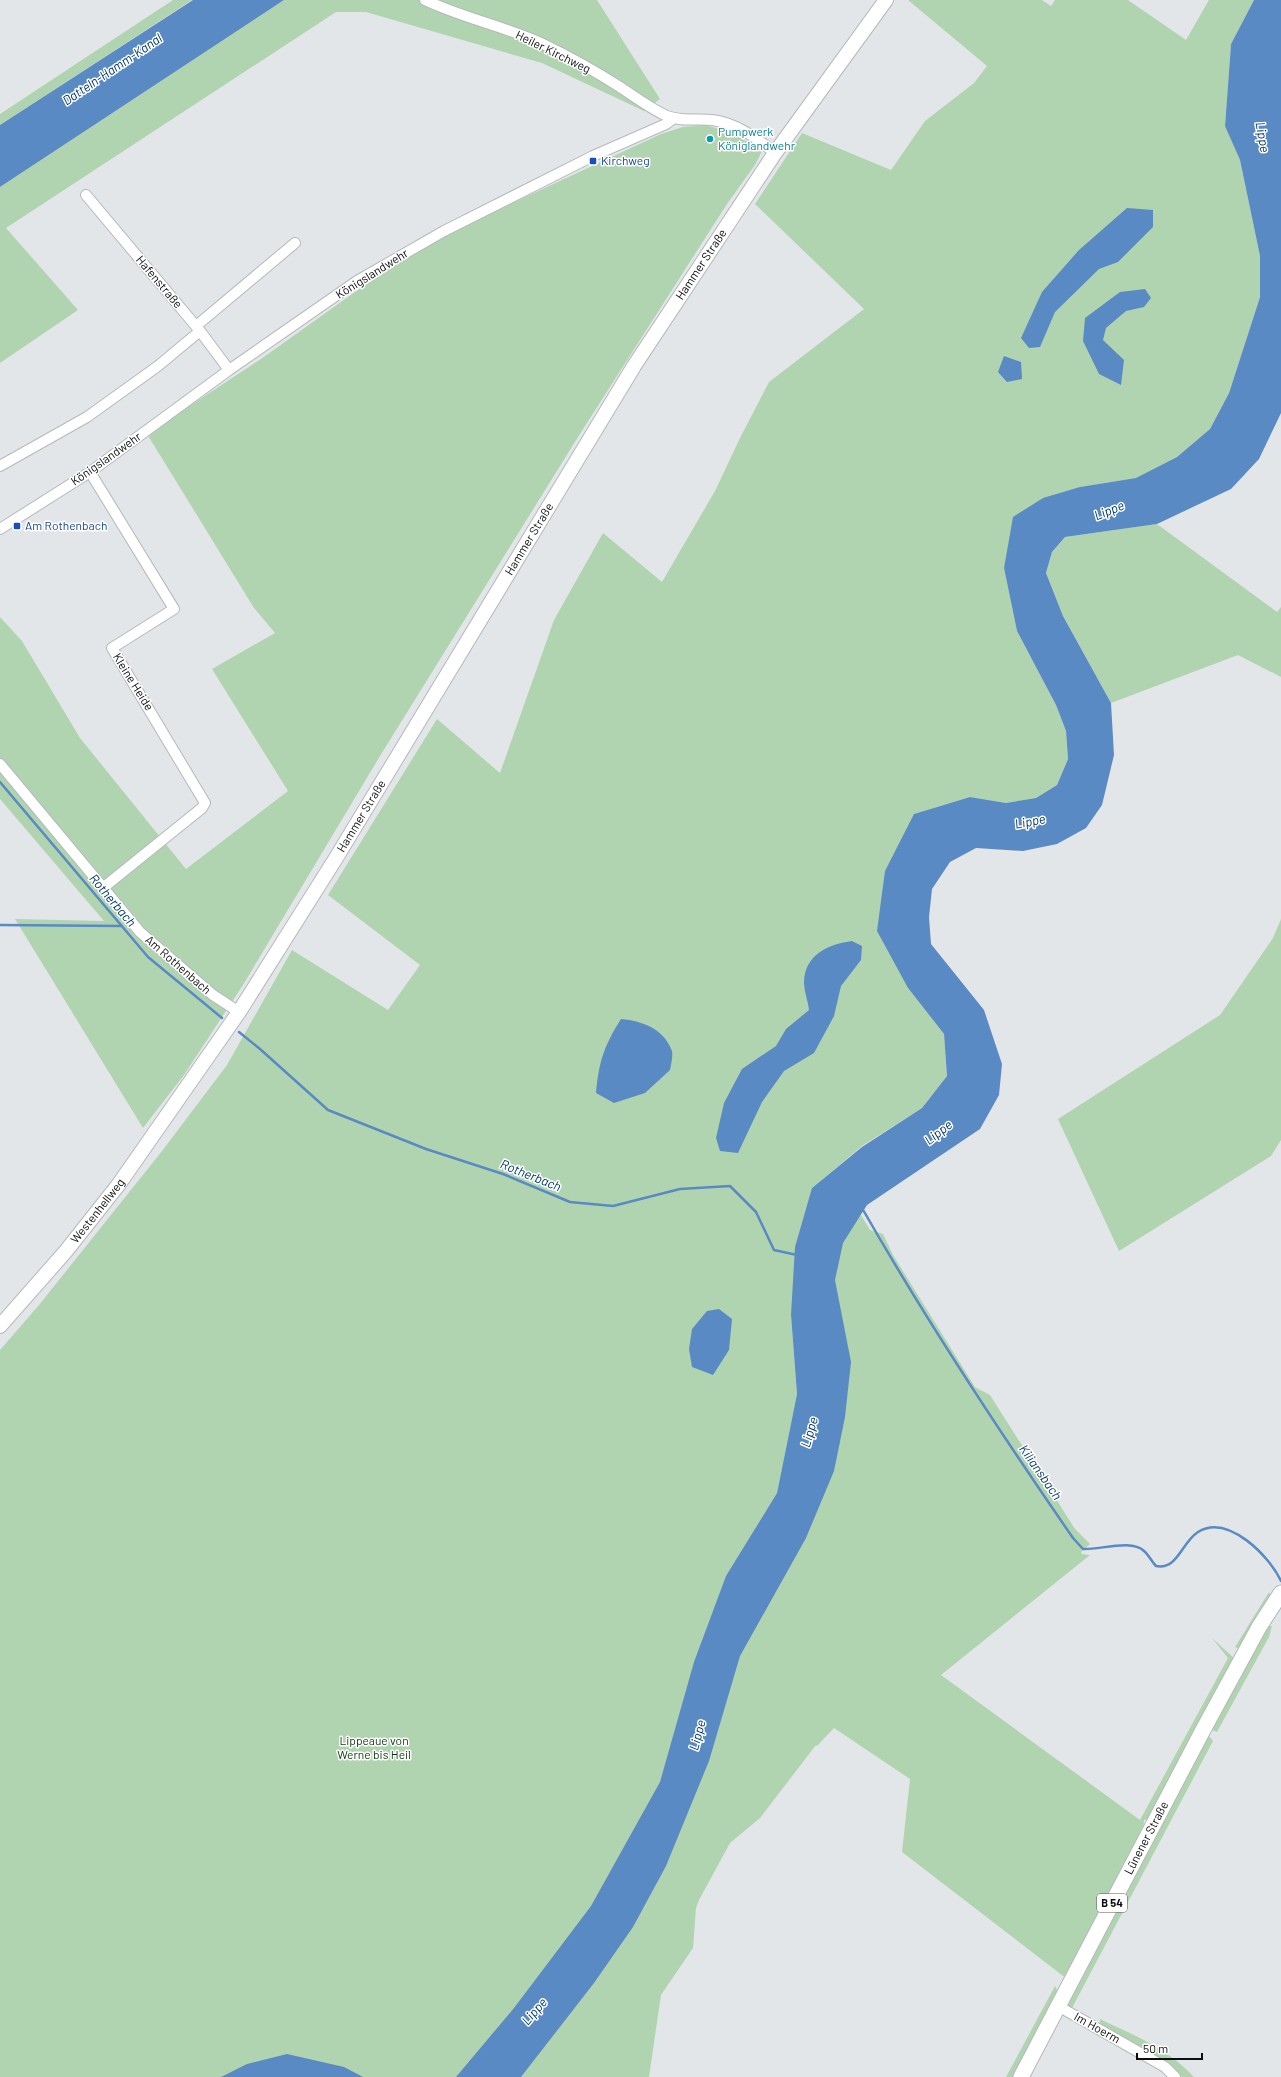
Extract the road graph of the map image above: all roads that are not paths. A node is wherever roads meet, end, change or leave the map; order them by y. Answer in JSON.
{"nodes":[{"id":1,"x":425,"y":0,"type":"edge"},
{"id":2,"x":886,"y":0,"type":"edge"},
{"id":3,"x":674,"y":118,"type":"junction"},
{"id":4,"x":775,"y":153,"type":"junction"},
{"id":5,"x":86,"y":195,"type":"dead end"},
{"id":6,"x":295,"y":243,"type":"dead end"},
{"id":7,"x":198,"y":328,"type":"junction"},
{"id":8,"x":229,"y":370,"type":"junction"},
{"id":9,"x":0,"y":466,"type":"edge"},
{"id":10,"x":90,"y":472,"type":"junction"},
{"id":11,"x":0,"y":529,"type":"edge"},
{"id":12,"x":0,"y":764,"type":"edge"},
{"id":13,"x":104,"y":887,"type":"junction"},
{"id":14,"x":239,"y":1012,"type":"junction"},
{"id":15,"x":187,"y":1089,"type":"joint"},
{"id":16,"x":0,"y":1326,"type":"edge"},
{"id":17,"x":1278,"y":1597,"type":"edge"},
{"id":18,"x":1058,"y":2006,"type":"junction"},
{"id":19,"x":1021,"y":2077,"type":"edge"},
{"id":20,"x":1175,"y":2077,"type":"edge"}],
"edges":[{"from":1,"to":3,"type":"street","name":"Heiler Kirchweg"},
{"from":2,"to":4,"type":"main road","name":"Hammer Straße"},
{"from":3,"to":4,"type":"street"},
{"from":3,"to":8,"type":"street","name":"Königslandwehr"},
{"from":4,"to":14,"type":"main road","name":"Hammer Straße"},
{"from":5,"to":7,"type":"street","name":"Hafenstraße"},
{"from":6,"to":7,"type":"street"},
{"from":7,"to":8,"type":"street","name":"Hafenstraße"},
{"from":7,"to":9,"type":"street"},
{"from":8,"to":10,"type":"street","name":"Königslandwehr"},
{"from":10,"to":11,"type":"street","name":"Königslandwehr"},
{"from":10,"to":13,"type":"street","name":"Kleine Heide"},
{"from":12,"to":13,"type":"street","name":"Am Rothenbach"},
{"from":13,"to":14,"type":"street","name":"Am Rothenbach"},
{"from":14,"to":15,"type":"main road","name":"Hammer Straße"},
{"from":15,"to":16,"type":"main road","name":"Westenhellweg"},
{"from":17,"to":18,"type":"main road","name":"Lünener Straße","number":"B 54"},
{"from":18,"to":19,"type":"main road","name":"Lünener Straße","number":"B 54"},
{"from":18,"to":20,"type":"street","name":"Im Hoerm"}]}
